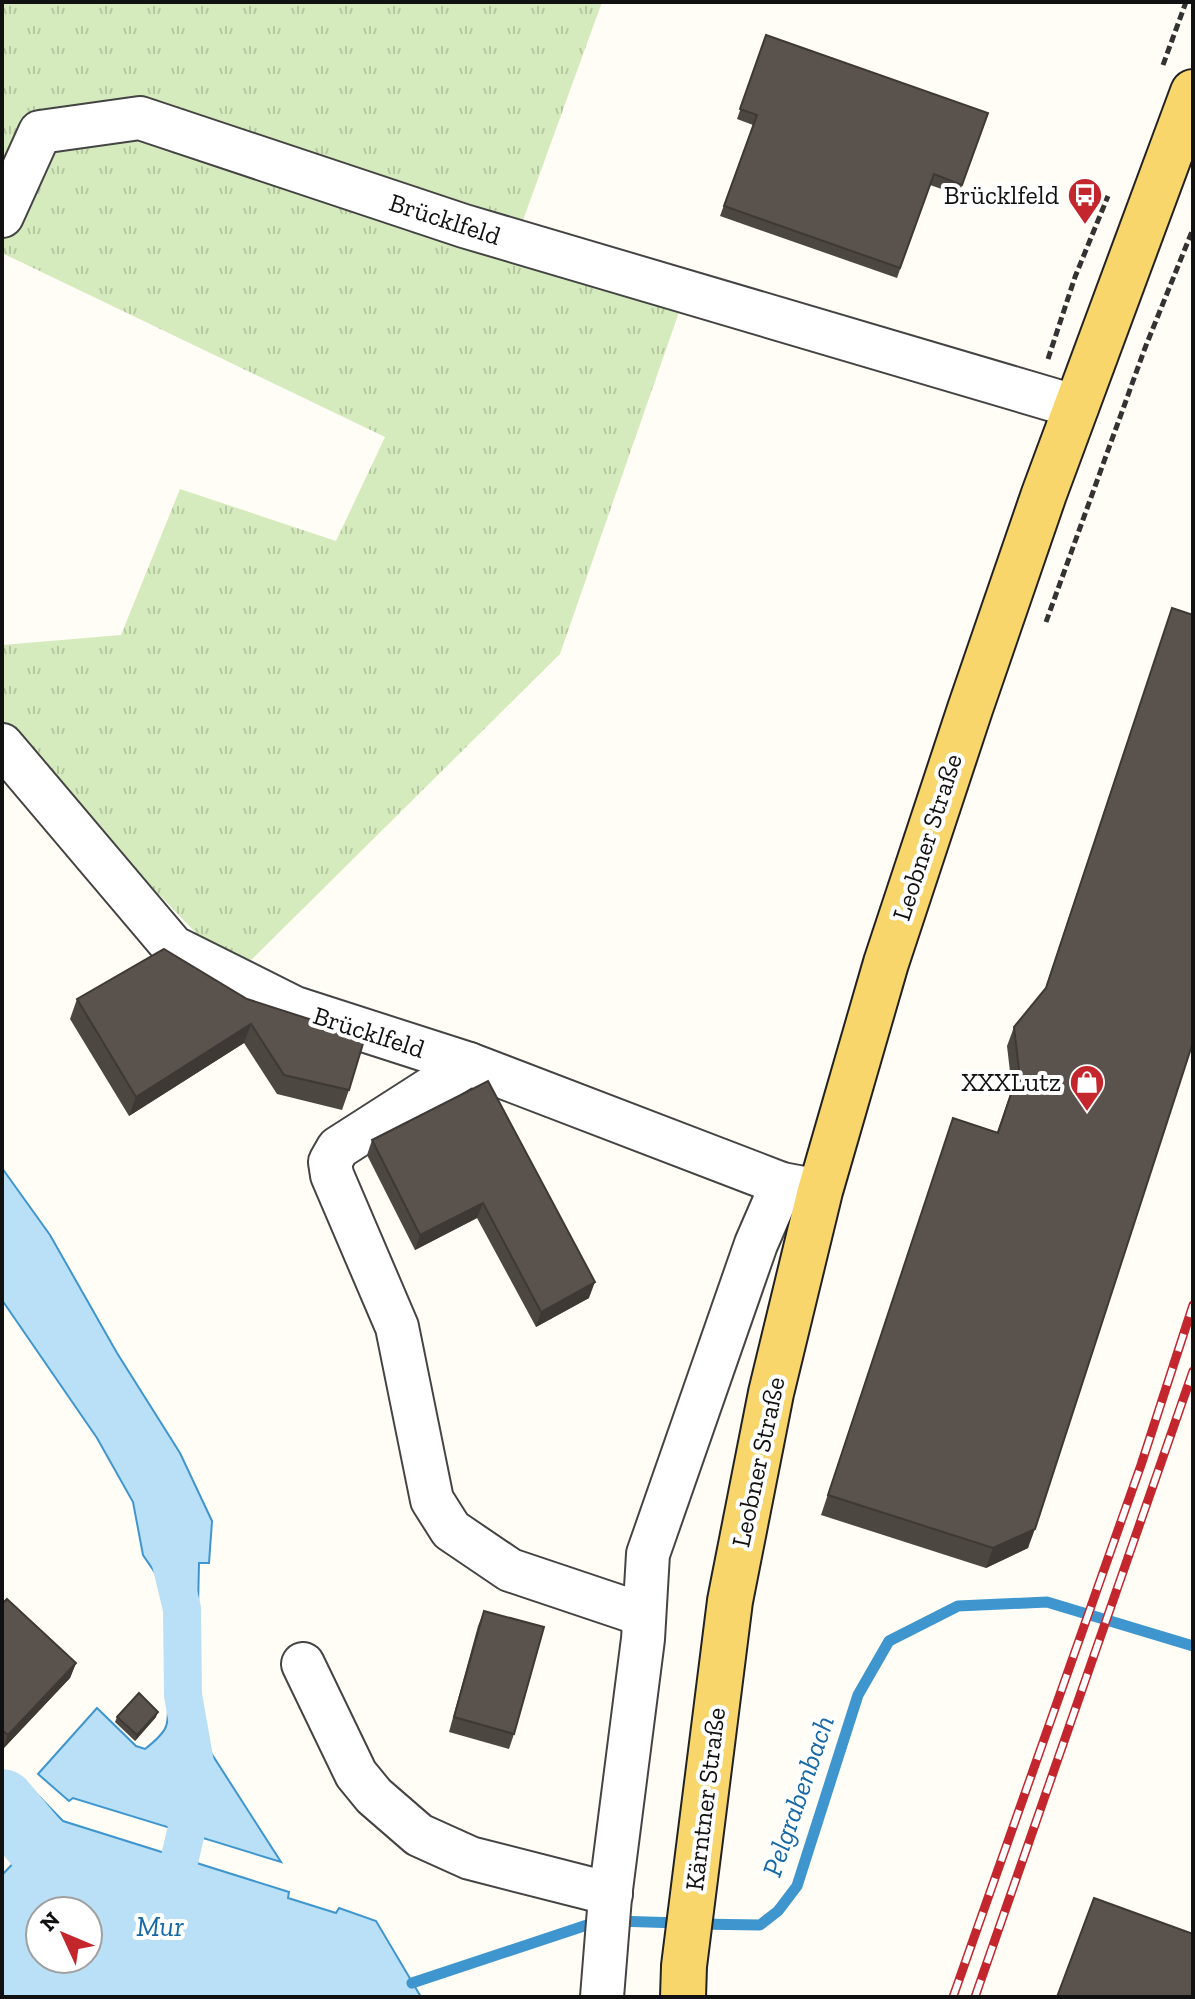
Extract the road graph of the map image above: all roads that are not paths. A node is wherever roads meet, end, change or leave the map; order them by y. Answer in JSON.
{"nodes":[{"id":1,"x":1193,"y":92,"type":"edge"},
{"id":2,"x":2,"y":216,"type":"edge"},
{"id":3,"x":1077,"y":407,"type":"junction"},
{"id":4,"x":2,"y":745,"type":"edge"},
{"id":5,"x":469,"y":1064,"type":"junction"},
{"id":6,"x":801,"y":1187,"type":"junction"},
{"id":7,"x":730,"y":1601,"type":"joint"},
{"id":8,"x":644,"y":1615,"type":"junction"},
{"id":9,"x":303,"y":1664,"type":"dead end"},
{"id":10,"x":611,"y":1896,"type":"junction"},
{"id":11,"x":602,"y":1997,"type":"edge"},
{"id":12,"x":683,"y":1997,"type":"edge"}],
"edges":[{"from":1,"to":3,"type":"main road","name":"Leobner Straße"},
{"from":2,"to":3,"type":"street","name":"Brücklfeld"},
{"from":3,"to":6,"type":"main road","name":"Leobner Straße"},
{"from":4,"to":5,"type":"street","name":"Brücklfeld"},
{"from":5,"to":6,"type":"street","name":"Brücklfeld"},
{"from":5,"to":8,"type":"street"},
{"from":6,"to":7,"type":"main road","name":"Leobner Straße"},
{"from":6,"to":8,"type":"street"},
{"from":7,"to":12,"type":"main road","name":"Kärntner Straße"},
{"from":8,"to":10,"type":"street"},
{"from":9,"to":10,"type":"street"},
{"from":10,"to":11,"type":"street"}]}
